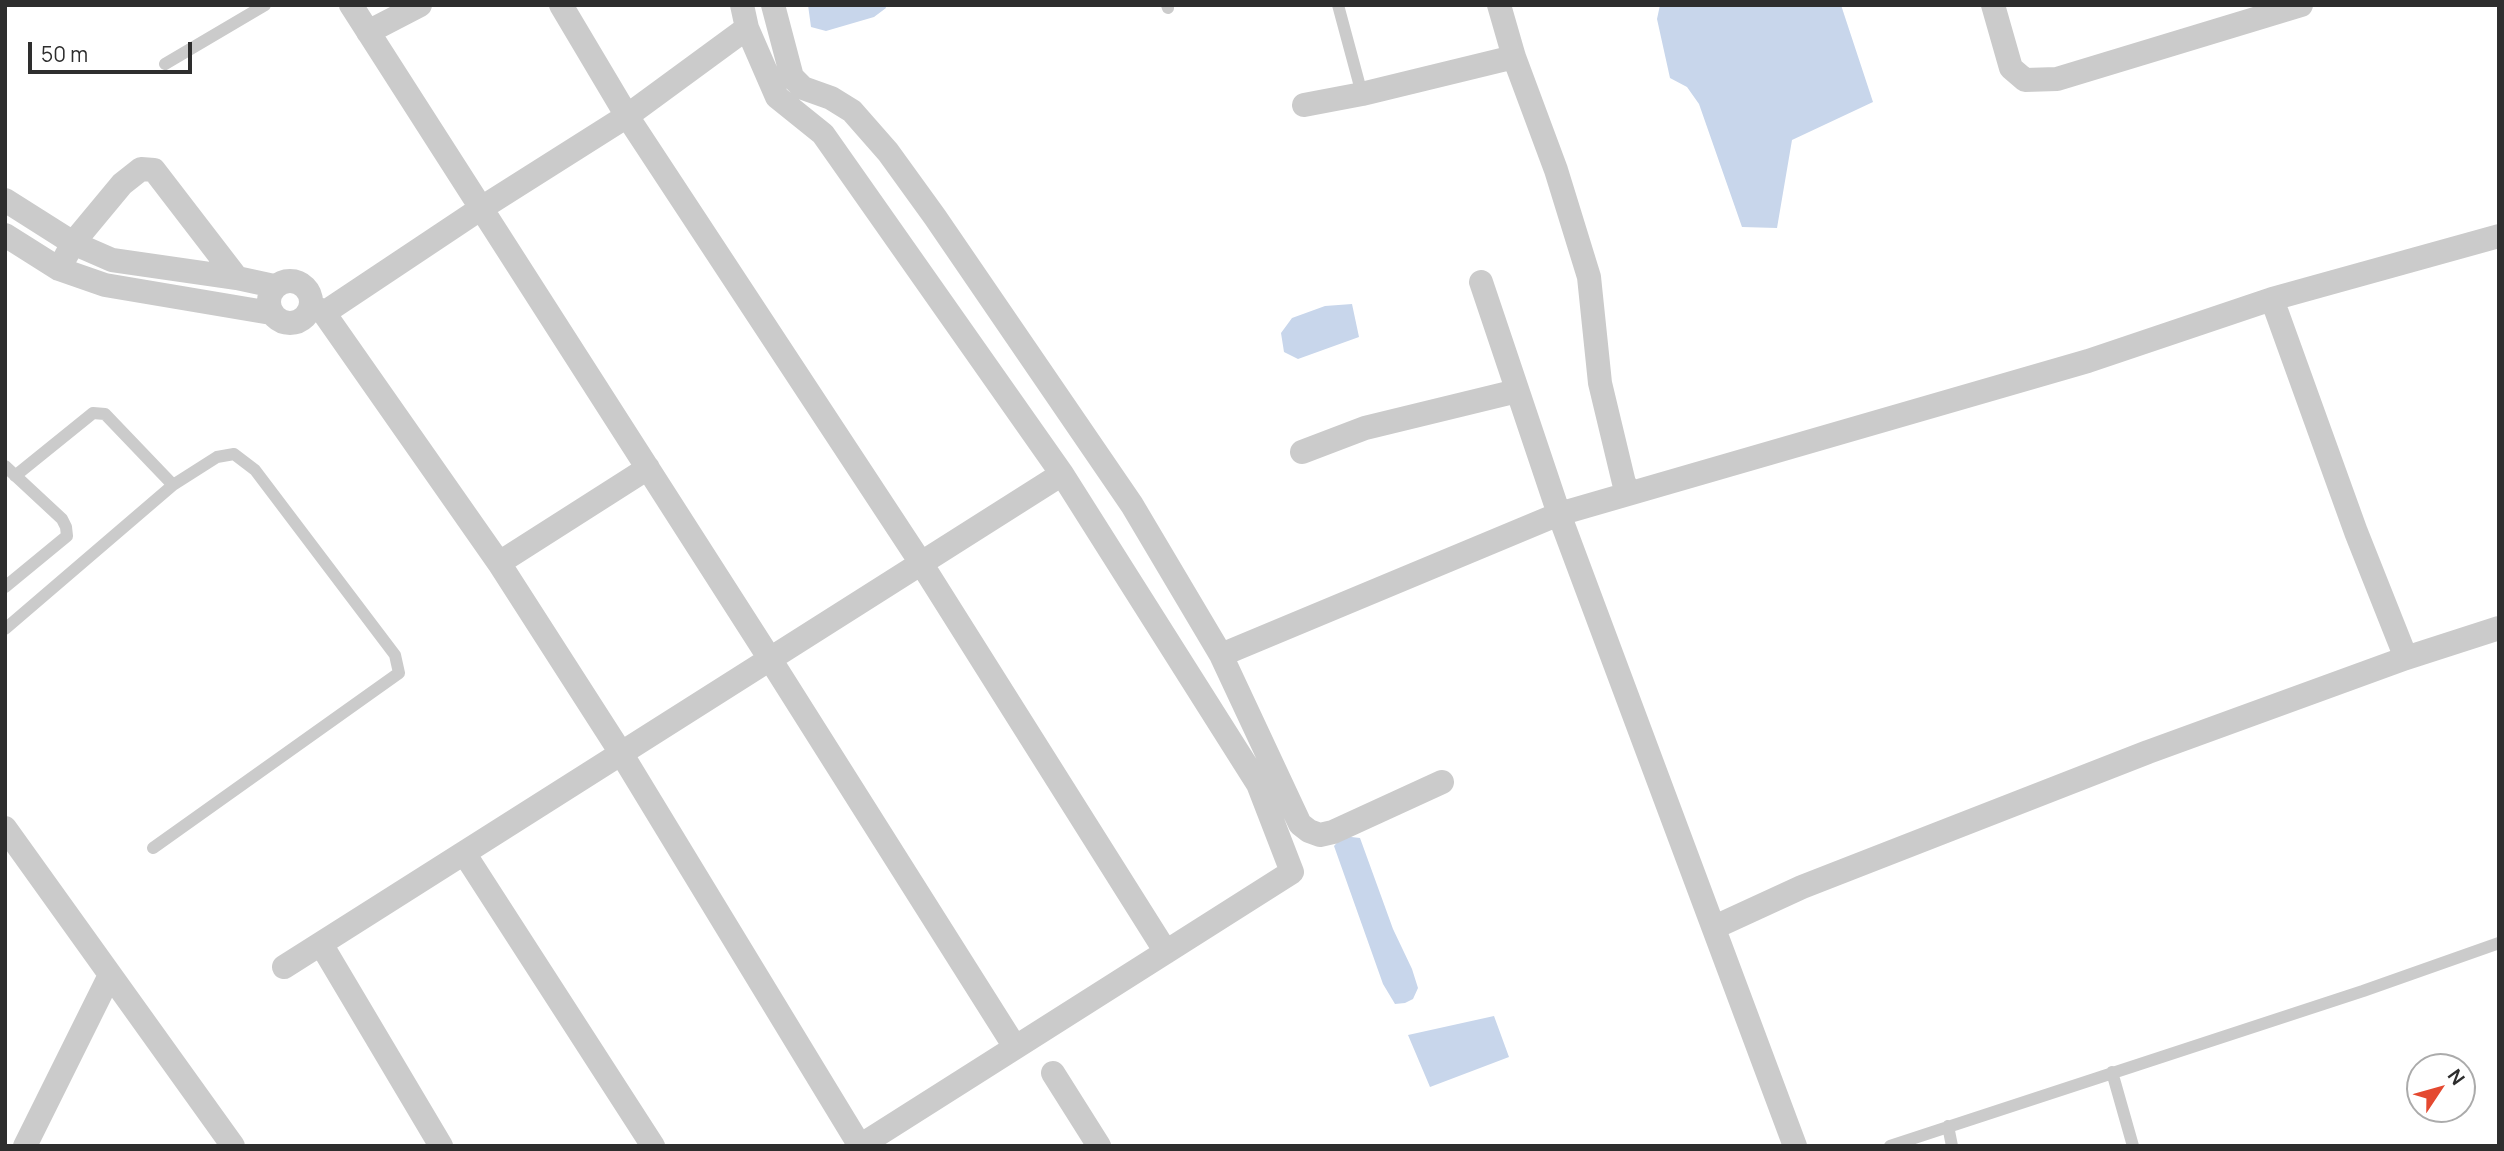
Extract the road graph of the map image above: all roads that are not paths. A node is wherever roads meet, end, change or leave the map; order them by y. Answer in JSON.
{"nodes":[{"id":1,"x":265,"y":5,"type":"edge"},
{"id":2,"x":351,"y":5,"type":"edge"},
{"id":3,"x":420,"y":5,"type":"edge"},
{"id":4,"x":561,"y":5,"type":"edge"},
{"id":5,"x":773,"y":5,"type":"edge"},
{"id":6,"x":1338,"y":5,"type":"edge"},
{"id":7,"x":1499,"y":5,"type":"edge"},
{"id":8,"x":1993,"y":5,"type":"edge"},
{"id":9,"x":2301,"y":5,"type":"edge"},
{"id":10,"x":745,"y":17,"type":"edge"},
{"id":11,"x":368,"y":32,"type":"junction"},
{"id":12,"x":1514,"y":57,"type":"junction"},
{"id":13,"x":165,"y":64,"type":"dead end"},
{"id":14,"x":1362,"y":94,"type":"junction"},
{"id":15,"x":1304,"y":105,"type":"dead end"},
{"id":16,"x":627,"y":116,"type":"junction"},
{"id":17,"x":5,"y":200,"type":"edge"},
{"id":18,"x":480,"y":209,"type":"junction"},
{"id":19,"x":5,"y":235,"type":"edge"},
{"id":20,"x":2499,"y":236,"type":"edge"},
{"id":21,"x":73,"y":243,"type":"junction"},
{"id":22,"x":59,"y":269,"type":"junction"},
{"id":23,"x":237,"y":278,"type":"junction"},
{"id":24,"x":1481,"y":282,"type":"dead end"},
{"id":25,"x":274,"y":286,"type":"junction"},
{"id":26,"x":2272,"y":299,"type":"junction"},
{"id":27,"x":318,"y":309,"type":"junction"},
{"id":28,"x":271,"y":313,"type":"junction"},
{"id":29,"x":1517,"y":391,"type":"junction"},
{"id":30,"x":1302,"y":452,"type":"dead end"},
{"id":31,"x":5,"y":466,"type":"edge"},
{"id":32,"x":648,"y":468,"type":"junction"},
{"id":33,"x":1062,"y":474,"type":"junction"},
{"id":34,"x":15,"y":476,"type":"junction"},
{"id":35,"x":173,"y":485,"type":"junction"},
{"id":36,"x":1630,"y":492,"type":"junction"},
{"id":37,"x":1559,"y":514,"type":"junction"},
{"id":38,"x":499,"y":563,"type":"junction"},
{"id":39,"x":921,"y":564,"type":"junction"},
{"id":40,"x":5,"y":587,"type":"edge"},
{"id":41,"x":2499,"y":628,"type":"edge"},
{"id":42,"x":5,"y":629,"type":"edge"},
{"id":43,"x":1221,"y":655,"type":"junction"},
{"id":44,"x":2406,"y":658,"type":"junction"},
{"id":45,"x":770,"y":659,"type":"junction"},
{"id":46,"x":621,"y":753,"type":"junction"},
{"id":47,"x":1442,"y":782,"type":"dead end"},
{"id":48,"x":5,"y":828,"type":"edge"},
{"id":49,"x":153,"y":848,"type":"dead end"},
{"id":50,"x":464,"y":853,"type":"junction"},
{"id":51,"x":1715,"y":927,"type":"junction"},
{"id":52,"x":2499,"y":943,"type":"edge"},
{"id":53,"x":321,"y":944,"type":"junction"},
{"id":54,"x":1166,"y":952,"type":"junction"},
{"id":55,"x":284,"y":967,"type":"dead end"},
{"id":56,"x":110,"y":975,"type":"junction"},
{"id":57,"x":1015,"y":1047,"type":"junction"},
{"id":58,"x":2112,"y":1072,"type":"junction"},
{"id":59,"x":1052,"y":1073,"type":"dead end"},
{"id":60,"x":1948,"y":1126,"type":"junction"},
{"id":61,"x":878,"y":1141,"type":"edge"},
{"id":62,"x":24,"y":1146,"type":"edge"},
{"id":63,"x":233,"y":1146,"type":"edge"},
{"id":64,"x":441,"y":1146,"type":"edge"},
{"id":65,"x":653,"y":1146,"type":"edge"},
{"id":66,"x":1099,"y":1146,"type":"edge"},
{"id":67,"x":1795,"y":1146,"type":"edge"},
{"id":68,"x":1890,"y":1146,"type":"edge"},
{"id":69,"x":1952,"y":1146,"type":"edge"},
{"id":70,"x":2133,"y":1146,"type":"edge"}],
"edges":[{"from":1,"to":13,"type":"lane"},
{"from":2,"to":11,"type":"street"},
{"from":3,"to":11,"type":"street"},
{"from":4,"to":16,"type":"street"},
{"from":5,"to":43,"type":"street"},
{"from":6,"to":14,"type":"lane"},
{"from":7,"to":12,"type":"street"},
{"from":8,"to":9,"type":"street"},
{"from":10,"to":16,"type":"street"},
{"from":10,"to":33,"type":"street"},
{"from":11,"to":18,"type":"street"},
{"from":12,"to":14,"type":"street"},
{"from":12,"to":36,"type":"street"},
{"from":14,"to":15,"type":"street"},
{"from":16,"to":18,"type":"street"},
{"from":16,"to":39,"type":"street"},
{"from":17,"to":21,"type":"street"},
{"from":18,"to":27,"type":"street"},
{"from":18,"to":32,"type":"street"},
{"from":19,"to":22,"type":"street"},
{"from":20,"to":26,"type":"street"},
{"from":21,"to":22,"type":"street"},
{"from":21,"to":23,"type":"street"},
{"from":21,"to":23,"type":"street"},
{"from":22,"to":28,"type":"street"},
{"from":23,"to":25,"type":"street"},
{"from":24,"to":29,"type":"street"},
{"from":25,"to":27,"type":"street"},
{"from":25,"to":28,"type":"street"},
{"from":26,"to":36,"type":"street"},
{"from":26,"to":44,"type":"street"},
{"from":27,"to":28,"type":"street"},
{"from":27,"to":38,"type":"street"},
{"from":29,"to":30,"type":"street"},
{"from":29,"to":37,"type":"street"},
{"from":31,"to":34,"type":"lane"},
{"from":32,"to":38,"type":"street"},
{"from":32,"to":45,"type":"street"},
{"from":33,"to":39,"type":"street"},
{"from":33,"to":54,"type":"street"},
{"from":34,"to":35,"type":"lane"},
{"from":34,"to":40,"type":"lane"},
{"from":35,"to":42,"type":"lane"},
{"from":35,"to":49,"type":"lane"},
{"from":36,"to":37,"type":"street"},
{"from":37,"to":43,"type":"street"},
{"from":37,"to":51,"type":"street"},
{"from":38,"to":46,"type":"street"},
{"from":39,"to":45,"type":"street"},
{"from":39,"to":54,"type":"street"},
{"from":41,"to":44,"type":"street"},
{"from":43,"to":47,"type":"street"},
{"from":44,"to":51,"type":"street"},
{"from":45,"to":46,"type":"street"},
{"from":45,"to":57,"type":"street"},
{"from":46,"to":50,"type":"street"},
{"from":46,"to":61,"type":"street"},
{"from":48,"to":56,"type":"street"},
{"from":50,"to":53,"type":"street"},
{"from":50,"to":65,"type":"street"},
{"from":51,"to":67,"type":"street"},
{"from":52,"to":58,"type":"lane"},
{"from":53,"to":55,"type":"street"},
{"from":53,"to":64,"type":"street"},
{"from":54,"to":57,"type":"street"},
{"from":56,"to":62,"type":"street"},
{"from":56,"to":63,"type":"street"},
{"from":57,"to":61,"type":"street"},
{"from":58,"to":60,"type":"lane"},
{"from":58,"to":70,"type":"lane"},
{"from":59,"to":66,"type":"street"},
{"from":60,"to":68,"type":"lane"},
{"from":60,"to":69,"type":"lane"}]}
